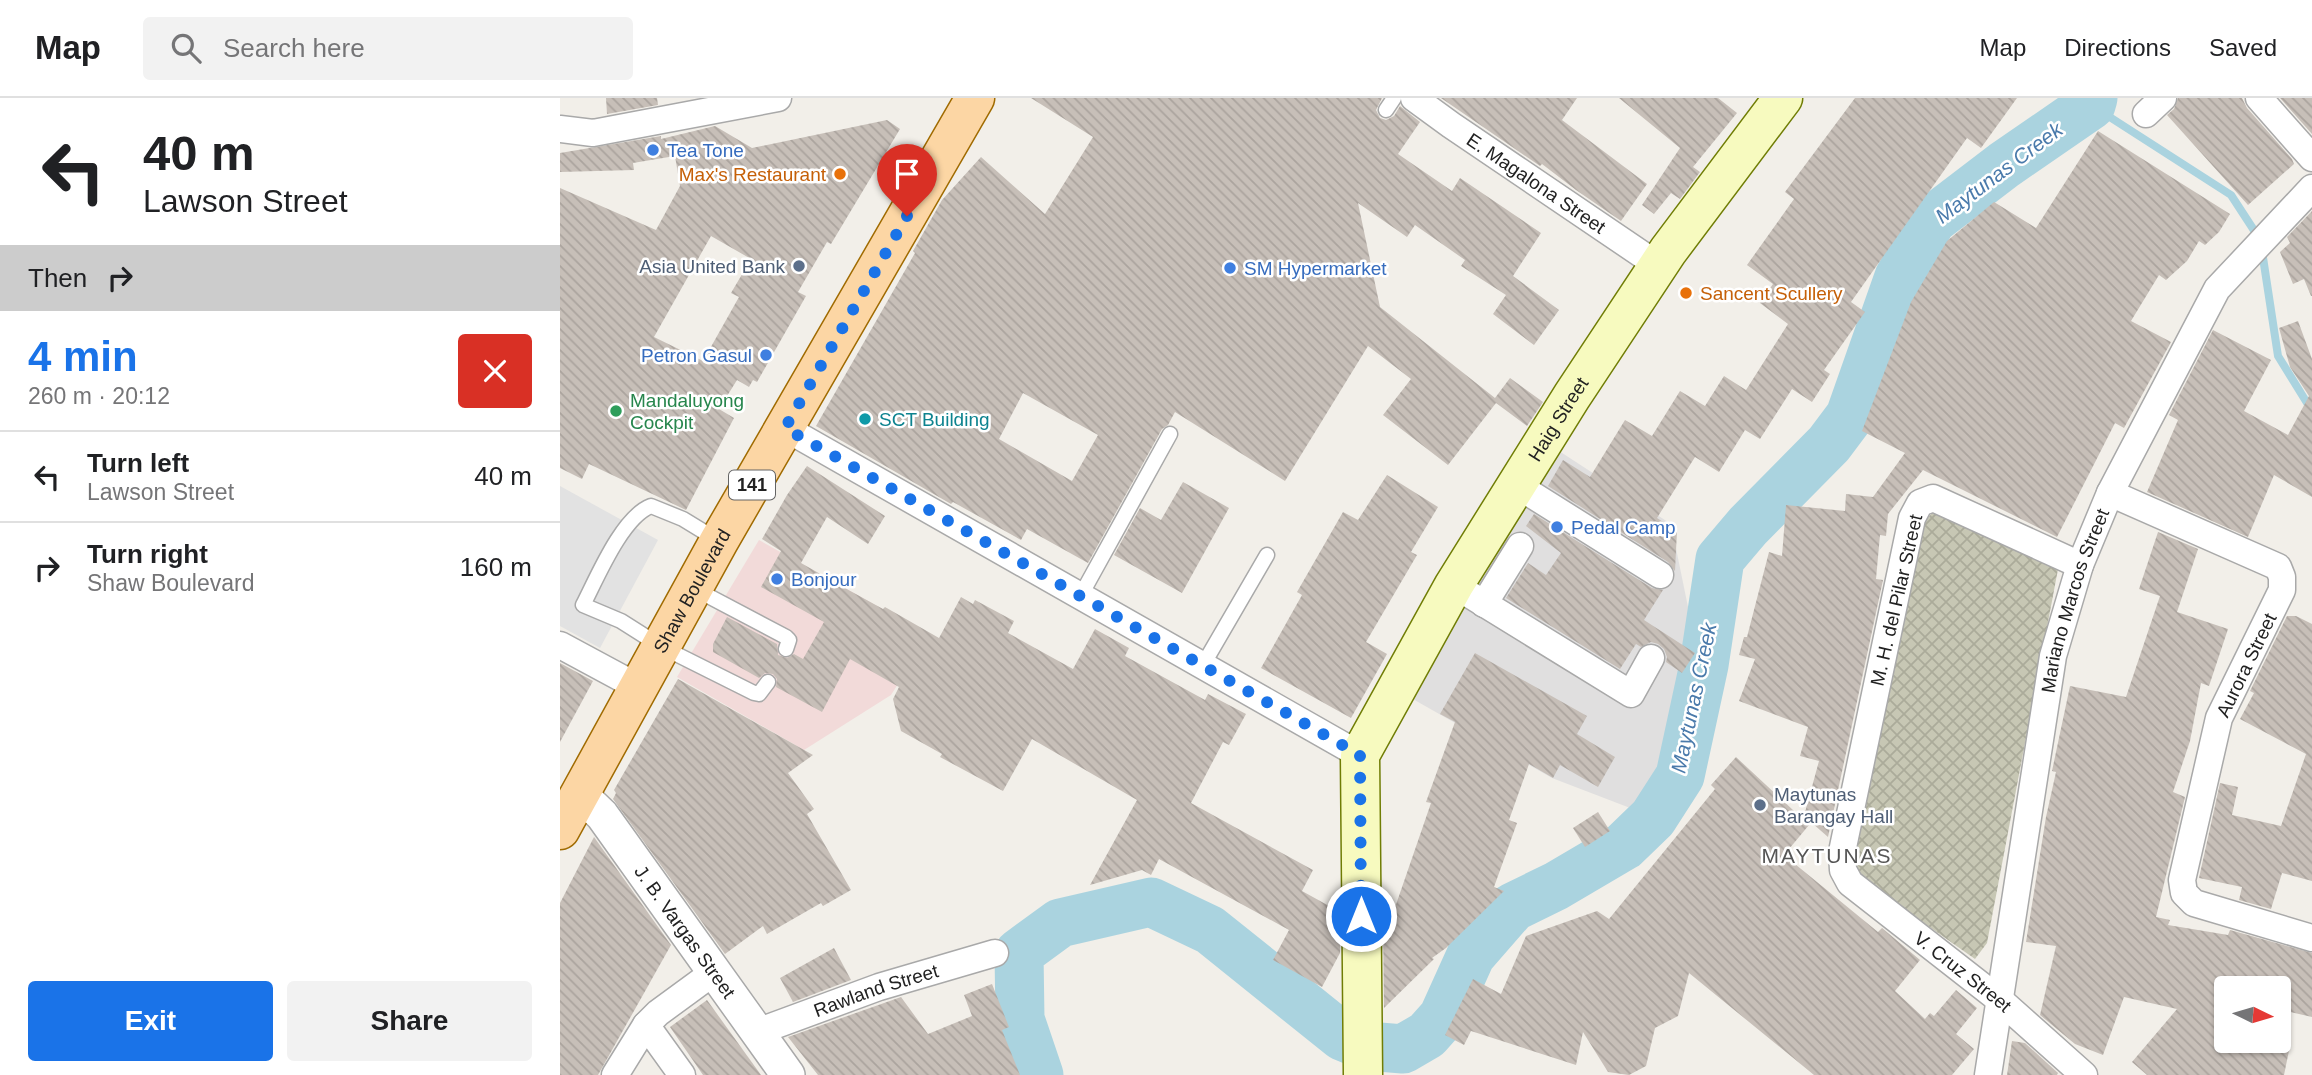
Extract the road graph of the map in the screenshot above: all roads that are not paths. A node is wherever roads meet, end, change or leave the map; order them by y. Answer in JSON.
{"nodes":[{"id":1,"x":778,"y":98,"type":"edge"},
{"id":2,"x":975,"y":98,"type":"edge"},
{"id":3,"x":1414,"y":98,"type":"edge"},
{"id":4,"x":1783,"y":98,"type":"edge"},
{"id":5,"x":2259,"y":98,"type":"edge"},
{"id":6,"x":560,"y":130,"type":"edge"},
{"id":7,"x":2312,"y":158,"type":"edge"},
{"id":8,"x":2312,"y":188,"type":"edge"},
{"id":9,"x":1659,"y":266,"type":"junction"},
{"id":10,"x":785,"y":428,"type":"junction"},
{"id":11,"x":1170,"y":434,"type":"dead end"},
{"id":12,"x":1515,"y":484,"type":"junction"},
{"id":13,"x":2110,"y":493,"type":"junction"},
{"id":14,"x":719,"y":541,"type":"junction"},
{"id":15,"x":1520,"y":546,"type":"dead end"},
{"id":16,"x":1267,"y":555,"type":"dead end"},
{"id":17,"x":2080,"y":565,"type":"junction"},
{"id":18,"x":1660,"y":575,"type":"dead end"},
{"id":19,"x":694,"y":588,"type":"junction"},
{"id":20,"x":1469,"y":594,"type":"junction"},
{"id":21,"x":1081,"y":595,"type":"junction"},
{"id":22,"x":560,"y":645,"type":"edge"},
{"id":23,"x":662,"y":647,"type":"junction"},
{"id":24,"x":786,"y":649,"type":"dead end"},
{"id":25,"x":1651,"y":658,"type":"dead end"},
{"id":26,"x":1203,"y":665,"type":"junction"},
{"id":27,"x":768,"y":682,"type":"dead end"},
{"id":28,"x":638,"y":687,"type":"junction"},
{"id":29,"x":1360,"y":755,"type":"junction"},
{"id":30,"x":579,"y":793,"type":"junction"},
{"id":31,"x":560,"y":830,"type":"edge"},
{"id":32,"x":1843,"y":870,"type":"joint"},
{"id":33,"x":2312,"y":938,"type":"edge"},
{"id":34,"x":995,"y":953,"type":"dead end"},
{"id":35,"x":714,"y":971,"type":"junction"},
{"id":36,"x":2001,"y":1001,"type":"junction"},
{"id":37,"x":646,"y":1025,"type":"junction"},
{"id":38,"x":757,"y":1032,"type":"junction"},
{"id":39,"x":1362,"y":1069,"type":"edge"},
{"id":40,"x":615,"y":1075,"type":"edge"},
{"id":41,"x":682,"y":1075,"type":"edge"},
{"id":42,"x":788,"y":1075,"type":"edge"},
{"id":43,"x":1988,"y":1075,"type":"edge"},
{"id":44,"x":2084,"y":1075,"type":"edge"}],
"edges":[{"from":1,"to":6,"type":"street"},
{"from":2,"to":10,"type":"main road","name":"Shaw Boulevard","number":"141"},
{"from":3,"to":9,"type":"street","name":"E. Magalona Street"},
{"from":4,"to":9,"type":"main road","name":"Haig Street"},
{"from":5,"to":7,"type":"street"},
{"from":8,"to":13,"type":"street","name":"Mariano Marcos Street"},
{"from":9,"to":12,"type":"main road","name":"Haig Street"},
{"from":10,"to":14,"type":"main road","name":"Shaw Boulevard","number":"141"},
{"from":10,"to":21,"type":"street"},
{"from":11,"to":21,"type":"lane"},
{"from":12,"to":18,"type":"street"},
{"from":12,"to":20,"type":"main road","name":"Haig Street"},
{"from":13,"to":17,"type":"street","name":"Mariano Marcos Street"},
{"from":13,"to":33,"type":"street","name":"Aurora Street"},
{"from":14,"to":19,"type":"main road","name":"Shaw Boulevard","number":"141"},
{"from":14,"to":23,"type":"lane"},
{"from":15,"to":20,"type":"street"},
{"from":16,"to":26,"type":"lane"},
{"from":17,"to":32,"type":"street","name":"M. H. del Pilar Street"},
{"from":17,"to":36,"type":"street","name":"Mariano Marcos Street"},
{"from":19,"to":23,"type":"main road","name":"Shaw Boulevard","number":"141"},
{"from":19,"to":24,"type":"lane"},
{"from":20,"to":25,"type":"street"},
{"from":20,"to":29,"type":"main road","name":"Haig Street"},
{"from":21,"to":26,"type":"street"},
{"from":22,"to":28,"type":"street"},
{"from":23,"to":27,"type":"lane"},
{"from":23,"to":28,"type":"main road","name":"Shaw Boulevard","number":"141"},
{"from":26,"to":29,"type":"street"},
{"from":28,"to":30,"type":"main road","name":"Shaw Boulevard","number":"141"},
{"from":29,"to":39,"type":"main road"},
{"from":30,"to":31,"type":"main road","name":"Shaw Boulevard","number":"141"},
{"from":30,"to":35,"type":"street","name":"J. B. Vargas Street"},
{"from":32,"to":36,"type":"street","name":"V. Cruz Street"},
{"from":34,"to":38,"type":"street","name":"Rawland Street"},
{"from":35,"to":37,"type":"street"},
{"from":35,"to":38,"type":"street","name":"J. B. Vargas Street"},
{"from":36,"to":43,"type":"street","name":"Mariano Marcos Street"},
{"from":36,"to":44,"type":"street","name":"V. Cruz Street"},
{"from":37,"to":40,"type":"street"},
{"from":37,"to":41,"type":"street"},
{"from":38,"to":42,"type":"street","name":"J. B. Vargas Street"}]}
